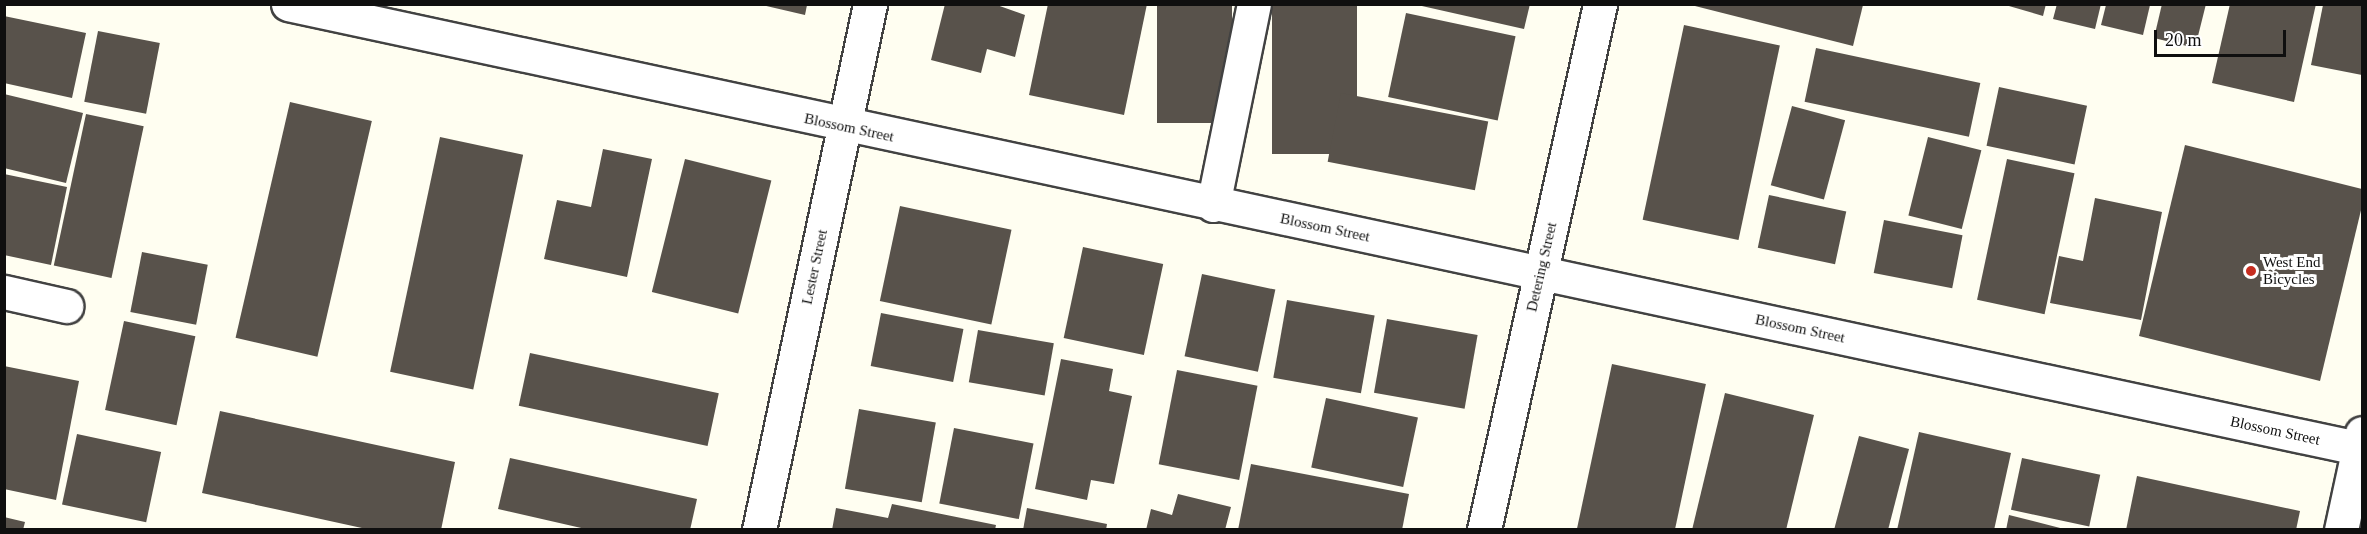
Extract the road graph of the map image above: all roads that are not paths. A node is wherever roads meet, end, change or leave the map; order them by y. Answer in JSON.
{"nodes":[{"id":1,"x":288,"y":4,"type":"edge"},
{"id":2,"x":870,"y":4,"type":"edge"},
{"id":3,"x":1254,"y":4,"type":"edge"},
{"id":4,"x":1600,"y":4,"type":"edge"},
{"id":5,"x":844,"y":127,"type":"junction"},
{"id":6,"x":1213,"y":204,"type":"junction"},
{"id":7,"x":1540,"y":274,"type":"junction"},
{"id":8,"x":4,"y":292,"type":"edge"},
{"id":9,"x":66,"y":306,"type":"dead end"},
{"id":10,"x":2361,"y":444,"type":"edge"},
{"id":11,"x":759,"y":530,"type":"edge"},
{"id":12,"x":1484,"y":530,"type":"edge"},
{"id":13,"x":2341,"y":530,"type":"edge"}],
"edges":[{"from":1,"to":5,"type":"street","name":"Blossom Street"},
{"from":2,"to":5,"type":"street","name":"Lester Street"},
{"from":3,"to":6,"type":"street"},
{"from":4,"to":7,"type":"street","name":"Detering Street"},
{"from":5,"to":6,"type":"street","name":"Blossom Street"},
{"from":5,"to":11,"type":"street","name":"Lester Street"},
{"from":6,"to":7,"type":"street","name":"Blossom Street"},
{"from":7,"to":10,"type":"street","name":"Blossom Street"},
{"from":7,"to":12,"type":"street","name":"Detering Street"},
{"from":8,"to":9,"type":"street"},
{"from":10,"to":13,"type":"street"}]}
